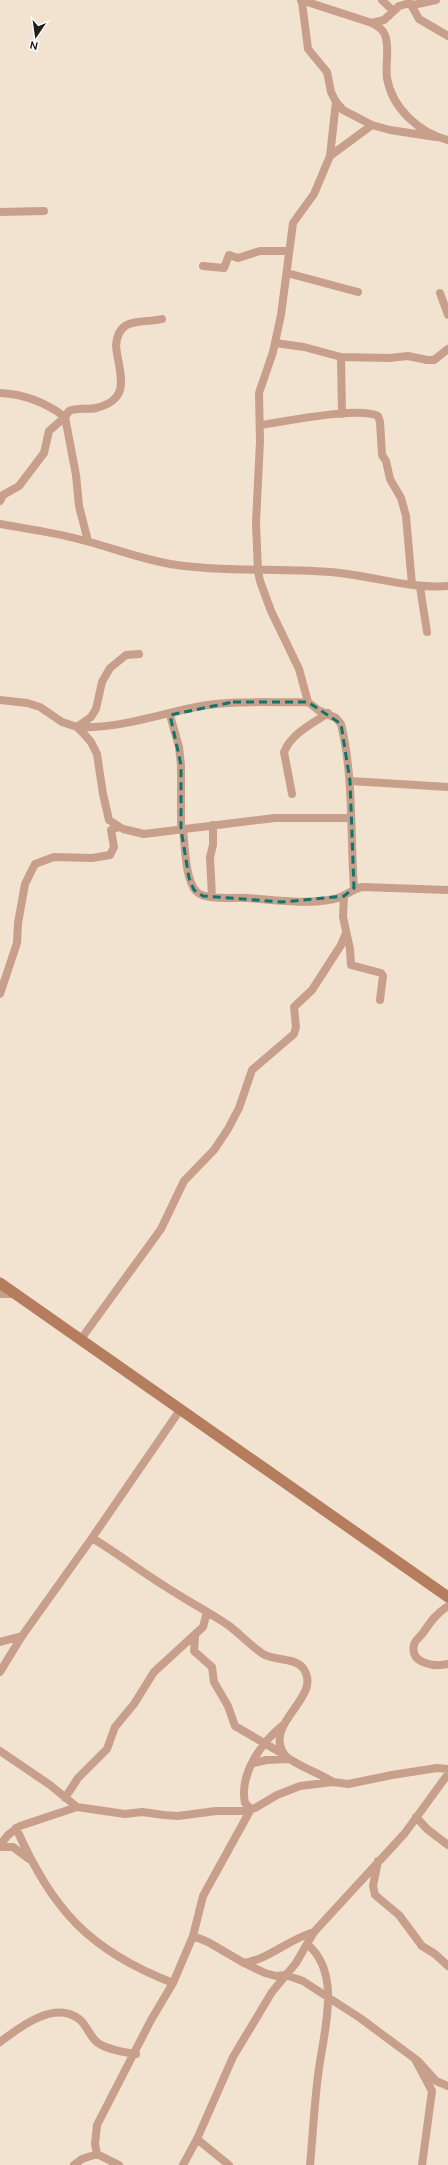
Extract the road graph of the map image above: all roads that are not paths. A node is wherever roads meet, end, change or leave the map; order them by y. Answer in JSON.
{"nodes":[{"id":1,"x":436,"y":0,"type":"edge"},
{"id":2,"x":301,"y":1,"type":"edge"},
{"id":3,"x":387,"y":4,"type":"edge"},
{"id":4,"x":413,"y":5,"type":"junction"},
{"id":5,"x":372,"y":23,"type":"junction"},
{"id":6,"x":448,"y":36,"type":"edge"},
{"id":7,"x":336,"y":102,"type":"junction"},
{"id":8,"x":372,"y":125,"type":"junction"},
{"id":9,"x":436,"y":137,"type":"junction"},
{"id":10,"x":448,"y":140,"type":"edge"},
{"id":11,"x":330,"y":156,"type":"junction"},
{"id":12,"x":44,"y":211,"type":"dead end"},
{"id":13,"x":0,"y":212,"type":"edge"},
{"id":14,"x":288,"y":250,"type":"junction"},
{"id":15,"x":203,"y":266,"type":"dead end"},
{"id":16,"x":287,"y":272,"type":"junction"},
{"id":17,"x":358,"y":292,"type":"dead end"},
{"id":18,"x":440,"y":293,"type":"dead end"},
{"id":19,"x":448,"y":315,"type":"edge"},
{"id":20,"x":162,"y":319,"type":"dead end"},
{"id":21,"x":276,"y":343,"type":"junction"},
{"id":22,"x":448,"y":349,"type":"edge"},
{"id":23,"x":341,"y":357,"type":"junction"},
{"id":24,"x":0,"y":393,"type":"edge"},
{"id":25,"x":342,"y":414,"type":"junction"},
{"id":26,"x":65,"y":417,"type":"junction"},
{"id":27,"x":260,"y":425,"type":"junction"},
{"id":28,"x":0,"y":501,"type":"edge"},
{"id":29,"x":0,"y":524,"type":"edge"},
{"id":30,"x":88,"y":541,"type":"junction"},
{"id":31,"x":258,"y":571,"type":"junction"},
{"id":32,"x":416,"y":586,"type":"junction"},
{"id":33,"x":448,"y":586,"type":"edge"},
{"id":34,"x":427,"y":632,"type":"dead end"},
{"id":35,"x":139,"y":654,"type":"dead end"},
{"id":36,"x":0,"y":700,"type":"edge"},
{"id":37,"x":308,"y":702,"type":"junction"},
{"id":38,"x":328,"y":714,"type":"junction"},
{"id":39,"x":170,"y":715,"type":"junction"},
{"id":40,"x":77,"y":726,"type":"junction"},
{"id":41,"x":350,"y":781,"type":"junction"},
{"id":42,"x":448,"y":787,"type":"edge"},
{"id":43,"x":292,"y":794,"type":"dead end"},
{"id":44,"x":351,"y":818,"type":"junction"},
{"id":45,"x":212,"y":825,"type":"junction"},
{"id":46,"x":118,"y":827,"type":"junction"},
{"id":47,"x":182,"y":829,"type":"junction"},
{"id":48,"x":354,"y":888,"type":"junction"},
{"id":49,"x":448,"y":890,"type":"edge"},
{"id":50,"x":344,"y":896,"type":"junction"},
{"id":51,"x":212,"y":897,"type":"junction"},
{"id":52,"x":346,"y":933,"type":"junction"},
{"id":53,"x":0,"y":994,"type":"edge"},
{"id":54,"x":380,"y":1000,"type":"dead end"},
{"id":55,"x":0,"y":1283,"type":"edge"},
{"id":56,"x":0,"y":1294,"type":"edge"},
{"id":57,"x":14,"y":1294,"type":"junction"},
{"id":58,"x":82,"y":1339,"type":"junction"},
{"id":59,"x":180,"y":1410,"type":"junction"},
{"id":60,"x":92,"y":1538,"type":"junction"},
{"id":61,"x":448,"y":1597,"type":"edge"},
{"id":62,"x":448,"y":1606,"type":"edge"},
{"id":63,"x":207,"y":1612,"type":"junction"},
{"id":64,"x":22,"y":1636,"type":"junction"},
{"id":65,"x":195,"y":1636,"type":"junction"},
{"id":66,"x":0,"y":1642,"type":"edge"},
{"id":67,"x":448,"y":1664,"type":"edge"},
{"id":68,"x":0,"y":1672,"type":"edge"},
{"id":69,"x":283,"y":1725,"type":"junction"},
{"id":70,"x":265,"y":1744,"type":"junction"},
{"id":71,"x":0,"y":1751,"type":"edge"},
{"id":72,"x":286,"y":1756,"type":"junction"},
{"id":73,"x":253,"y":1763,"type":"junction"},
{"id":74,"x":448,"y":1769,"type":"edge"},
{"id":75,"x":448,"y":1774,"type":"edge"},
{"id":76,"x":334,"y":1782,"type":"junction"},
{"id":77,"x":65,"y":1798,"type":"junction"},
{"id":78,"x":77,"y":1807,"type":"junction"},
{"id":79,"x":251,"y":1809,"type":"junction"},
{"id":80,"x":416,"y":1817,"type":"junction"},
{"id":81,"x":16,"y":1828,"type":"junction"},
{"id":82,"x":448,"y":1845,"type":"edge"},
{"id":83,"x":0,"y":1846,"type":"edge"},
{"id":84,"x":32,"y":1860,"type":"junction"},
{"id":85,"x":378,"y":1860,"type":"junction"},
{"id":86,"x":314,"y":1932,"type":"junction"},
{"id":87,"x":193,"y":1936,"type":"junction"},
{"id":88,"x":307,"y":1944,"type":"junction"},
{"id":89,"x":244,"y":1963,"type":"junction"},
{"id":90,"x":448,"y":1966,"type":"edge"},
{"id":91,"x":286,"y":1975,"type":"junction"},
{"id":92,"x":173,"y":1983,"type":"junction"},
{"id":93,"x":329,"y":1998,"type":"junction"},
{"id":94,"x":0,"y":2042,"type":"edge"},
{"id":95,"x":136,"y":2054,"type":"junction"},
{"id":96,"x":414,"y":2058,"type":"junction"},
{"id":97,"x":448,"y":2086,"type":"edge"},
{"id":98,"x":197,"y":2139,"type":"junction"},
{"id":99,"x":97,"y":2154,"type":"junction"},
{"id":100,"x":74,"y":2165,"type":"edge"},
{"id":101,"x":119,"y":2165,"type":"edge"},
{"id":102,"x":183,"y":2165,"type":"edge"},
{"id":103,"x":229,"y":2165,"type":"edge"},
{"id":104,"x":310,"y":2165,"type":"edge"},
{"id":105,"x":422,"y":2165,"type":"edge"}],
"edges":[{"from":1,"to":4,"type":"street"},
{"from":2,"to":5,"type":"street"},
{"from":2,"to":7,"type":"street"},
{"from":3,"to":4,"type":"street"},
{"from":3,"to":5,"type":"street"},
{"from":4,"to":6,"type":"street"},
{"from":5,"to":9,"type":"street"},
{"from":7,"to":8,"type":"street"},
{"from":7,"to":11,"type":"street"},
{"from":8,"to":9,"type":"street"},
{"from":8,"to":11,"type":"street"},
{"from":9,"to":10,"type":"street"},
{"from":11,"to":14,"type":"street"},
{"from":12,"to":13,"type":"street"},
{"from":14,"to":15,"type":"street"},
{"from":14,"to":16,"type":"street"},
{"from":16,"to":17,"type":"street"},
{"from":16,"to":21,"type":"street"},
{"from":18,"to":19,"type":"street"},
{"from":20,"to":26,"type":"street"},
{"from":21,"to":23,"type":"street"},
{"from":21,"to":27,"type":"street"},
{"from":22,"to":23,"type":"street"},
{"from":23,"to":25,"type":"street"},
{"from":24,"to":26,"type":"street"},
{"from":25,"to":27,"type":"street"},
{"from":25,"to":32,"type":"street"},
{"from":26,"to":28,"type":"street"},
{"from":26,"to":30,"type":"street"},
{"from":27,"to":31,"type":"street"},
{"from":29,"to":30,"type":"street"},
{"from":30,"to":31,"type":"street"},
{"from":31,"to":32,"type":"street"},
{"from":31,"to":37,"type":"street"},
{"from":32,"to":33,"type":"street"},
{"from":32,"to":34,"type":"street"},
{"from":35,"to":40,"type":"street"},
{"from":36,"to":40,"type":"street"},
{"from":37,"to":38,"type":"street"},
{"from":37,"to":39,"type":"street"},
{"from":38,"to":41,"type":"street"},
{"from":38,"to":43,"type":"street"},
{"from":39,"to":40,"type":"street"},
{"from":39,"to":47,"type":"street"},
{"from":40,"to":46,"type":"street"},
{"from":41,"to":42,"type":"street"},
{"from":41,"to":44,"type":"street"},
{"from":44,"to":45,"type":"street"},
{"from":44,"to":48,"type":"street"},
{"from":45,"to":47,"type":"street"},
{"from":45,"to":51,"type":"street"},
{"from":46,"to":47,"type":"street"},
{"from":46,"to":53,"type":"street"},
{"from":47,"to":51,"type":"street"},
{"from":48,"to":49,"type":"street"},
{"from":48,"to":50,"type":"street"},
{"from":50,"to":51,"type":"street"},
{"from":50,"to":52,"type":"street"},
{"from":52,"to":54,"type":"street"},
{"from":52,"to":58,"type":"street"},
{"from":55,"to":57,"type":"main road"},
{"from":56,"to":57,"type":"street"},
{"from":57,"to":58,"type":"main road"},
{"from":58,"to":59,"type":"main road"},
{"from":59,"to":60,"type":"street"},
{"from":59,"to":61,"type":"main road"},
{"from":60,"to":63,"type":"street"},
{"from":60,"to":64,"type":"street"},
{"from":62,"to":67,"type":"street"},
{"from":63,"to":65,"type":"street"},
{"from":63,"to":69,"type":"street"},
{"from":64,"to":66,"type":"street"},
{"from":64,"to":68,"type":"street"},
{"from":65,"to":70,"type":"street"},
{"from":65,"to":77,"type":"street"},
{"from":69,"to":70,"type":"street"},
{"from":69,"to":72,"type":"street"},
{"from":70,"to":72,"type":"street"},
{"from":70,"to":73,"type":"street"},
{"from":71,"to":77,"type":"street"},
{"from":72,"to":73,"type":"street"},
{"from":72,"to":76,"type":"street"},
{"from":73,"to":79,"type":"street"},
{"from":74,"to":76,"type":"street"},
{"from":75,"to":80,"type":"street"},
{"from":76,"to":79,"type":"street"},
{"from":77,"to":78,"type":"street"},
{"from":78,"to":79,"type":"street"},
{"from":78,"to":81,"type":"street"},
{"from":79,"to":87,"type":"street"},
{"from":80,"to":82,"type":"street"},
{"from":80,"to":85,"type":"street"},
{"from":81,"to":83,"type":"street"},
{"from":81,"to":84,"type":"street"},
{"from":83,"to":84,"type":"street"},
{"from":84,"to":92,"type":"street"},
{"from":85,"to":86,"type":"street"},
{"from":85,"to":90,"type":"street"},
{"from":86,"to":88,"type":"street"},
{"from":86,"to":89,"type":"street"},
{"from":87,"to":89,"type":"street"},
{"from":87,"to":92,"type":"street"},
{"from":88,"to":91,"type":"street"},
{"from":88,"to":93,"type":"street"},
{"from":89,"to":91,"type":"street"},
{"from":91,"to":93,"type":"street"},
{"from":91,"to":98,"type":"street"},
{"from":92,"to":95,"type":"street"},
{"from":93,"to":96,"type":"street"},
{"from":93,"to":104,"type":"street"},
{"from":94,"to":95,"type":"street"},
{"from":95,"to":99,"type":"street"},
{"from":96,"to":97,"type":"street"},
{"from":96,"to":105,"type":"street"},
{"from":98,"to":102,"type":"street"},
{"from":98,"to":103,"type":"street"},
{"from":99,"to":100,"type":"street"},
{"from":99,"to":101,"type":"street"}]}
